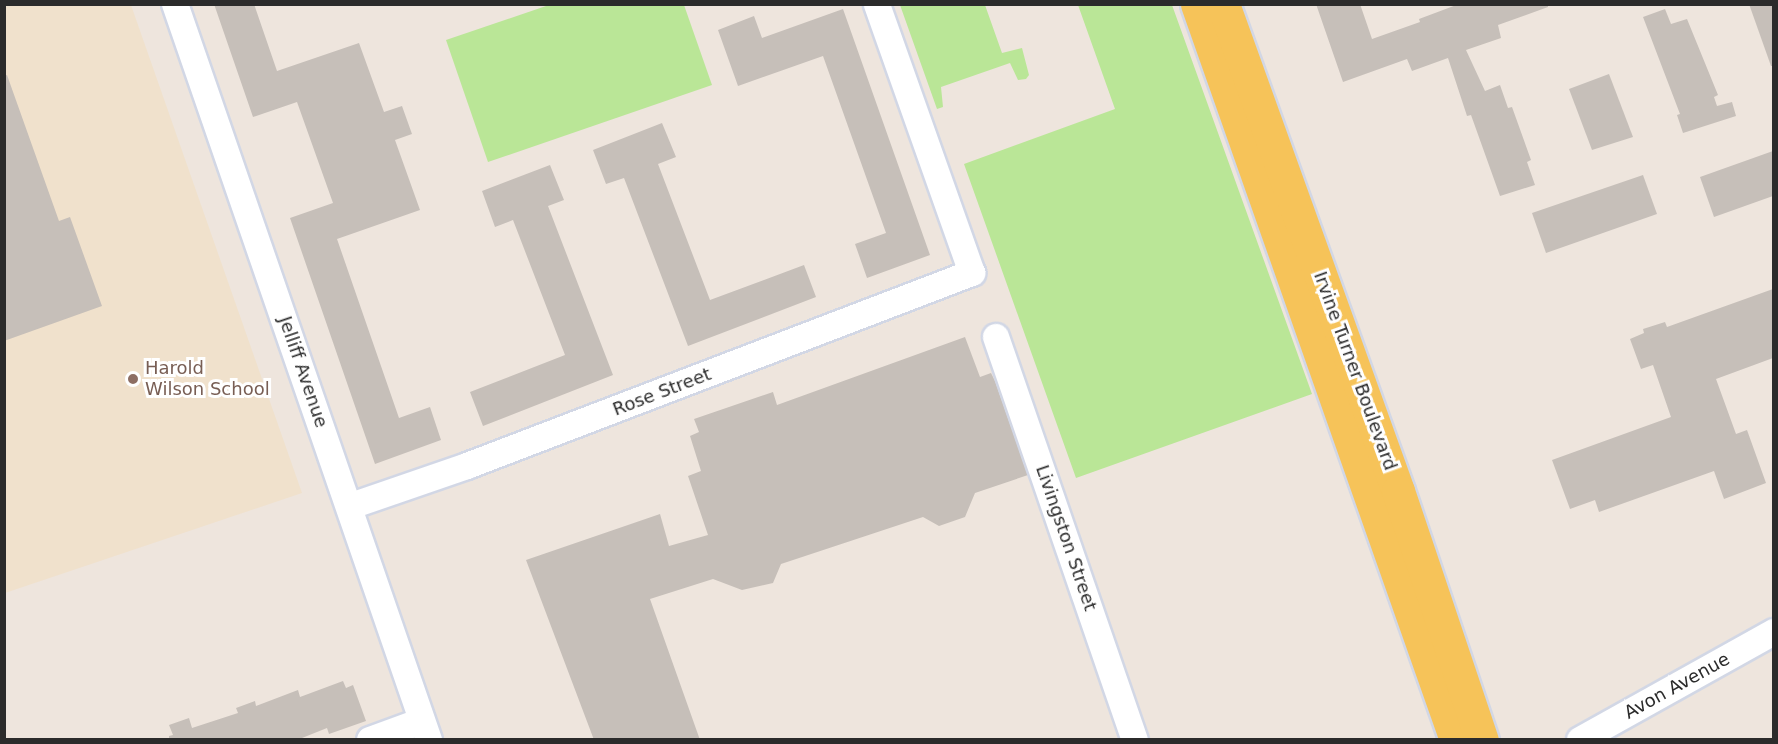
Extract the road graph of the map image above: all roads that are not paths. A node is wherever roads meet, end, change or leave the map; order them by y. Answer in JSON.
{"nodes":[{"id":1,"x":176,"y":4,"type":"edge"},
{"id":2,"x":877,"y":4,"type":"edge"},
{"id":3,"x":1197,"y":4,"type":"edge"},
{"id":4,"x":1223,"y":4,"type":"edge"},
{"id":5,"x":996,"y":337,"type":"dead end"},
{"id":6,"x":351,"y":506,"type":"junction"},
{"id":7,"x":1773,"y":632,"type":"edge"},
{"id":8,"x":426,"y":730,"type":"edge"},
{"id":9,"x":370,"y":740,"type":"edge"},
{"id":10,"x":1135,"y":740,"type":"edge"},
{"id":11,"x":1455,"y":740,"type":"edge"},
{"id":12,"x":1482,"y":740,"type":"edge"},
{"id":13,"x":1580,"y":740,"type":"edge"}],
"edges":[{"from":1,"to":6,"type":"street","name":"Jelliff Avenue"},
{"from":2,"to":6,"type":"street","name":"Rose Street"},
{"from":3,"to":11,"type":"main road","name":"Irvine Turner Boulevard"},
{"from":4,"to":12,"type":"main road","name":"Irvine Turner Boulevard"},
{"from":5,"to":10,"type":"street","name":"Livingston Street"},
{"from":6,"to":8,"type":"street","name":"Jelliff Avenue"},
{"from":7,"to":13,"type":"street","name":"Avon Avenue"},
{"from":8,"to":9,"type":"street"}]}
